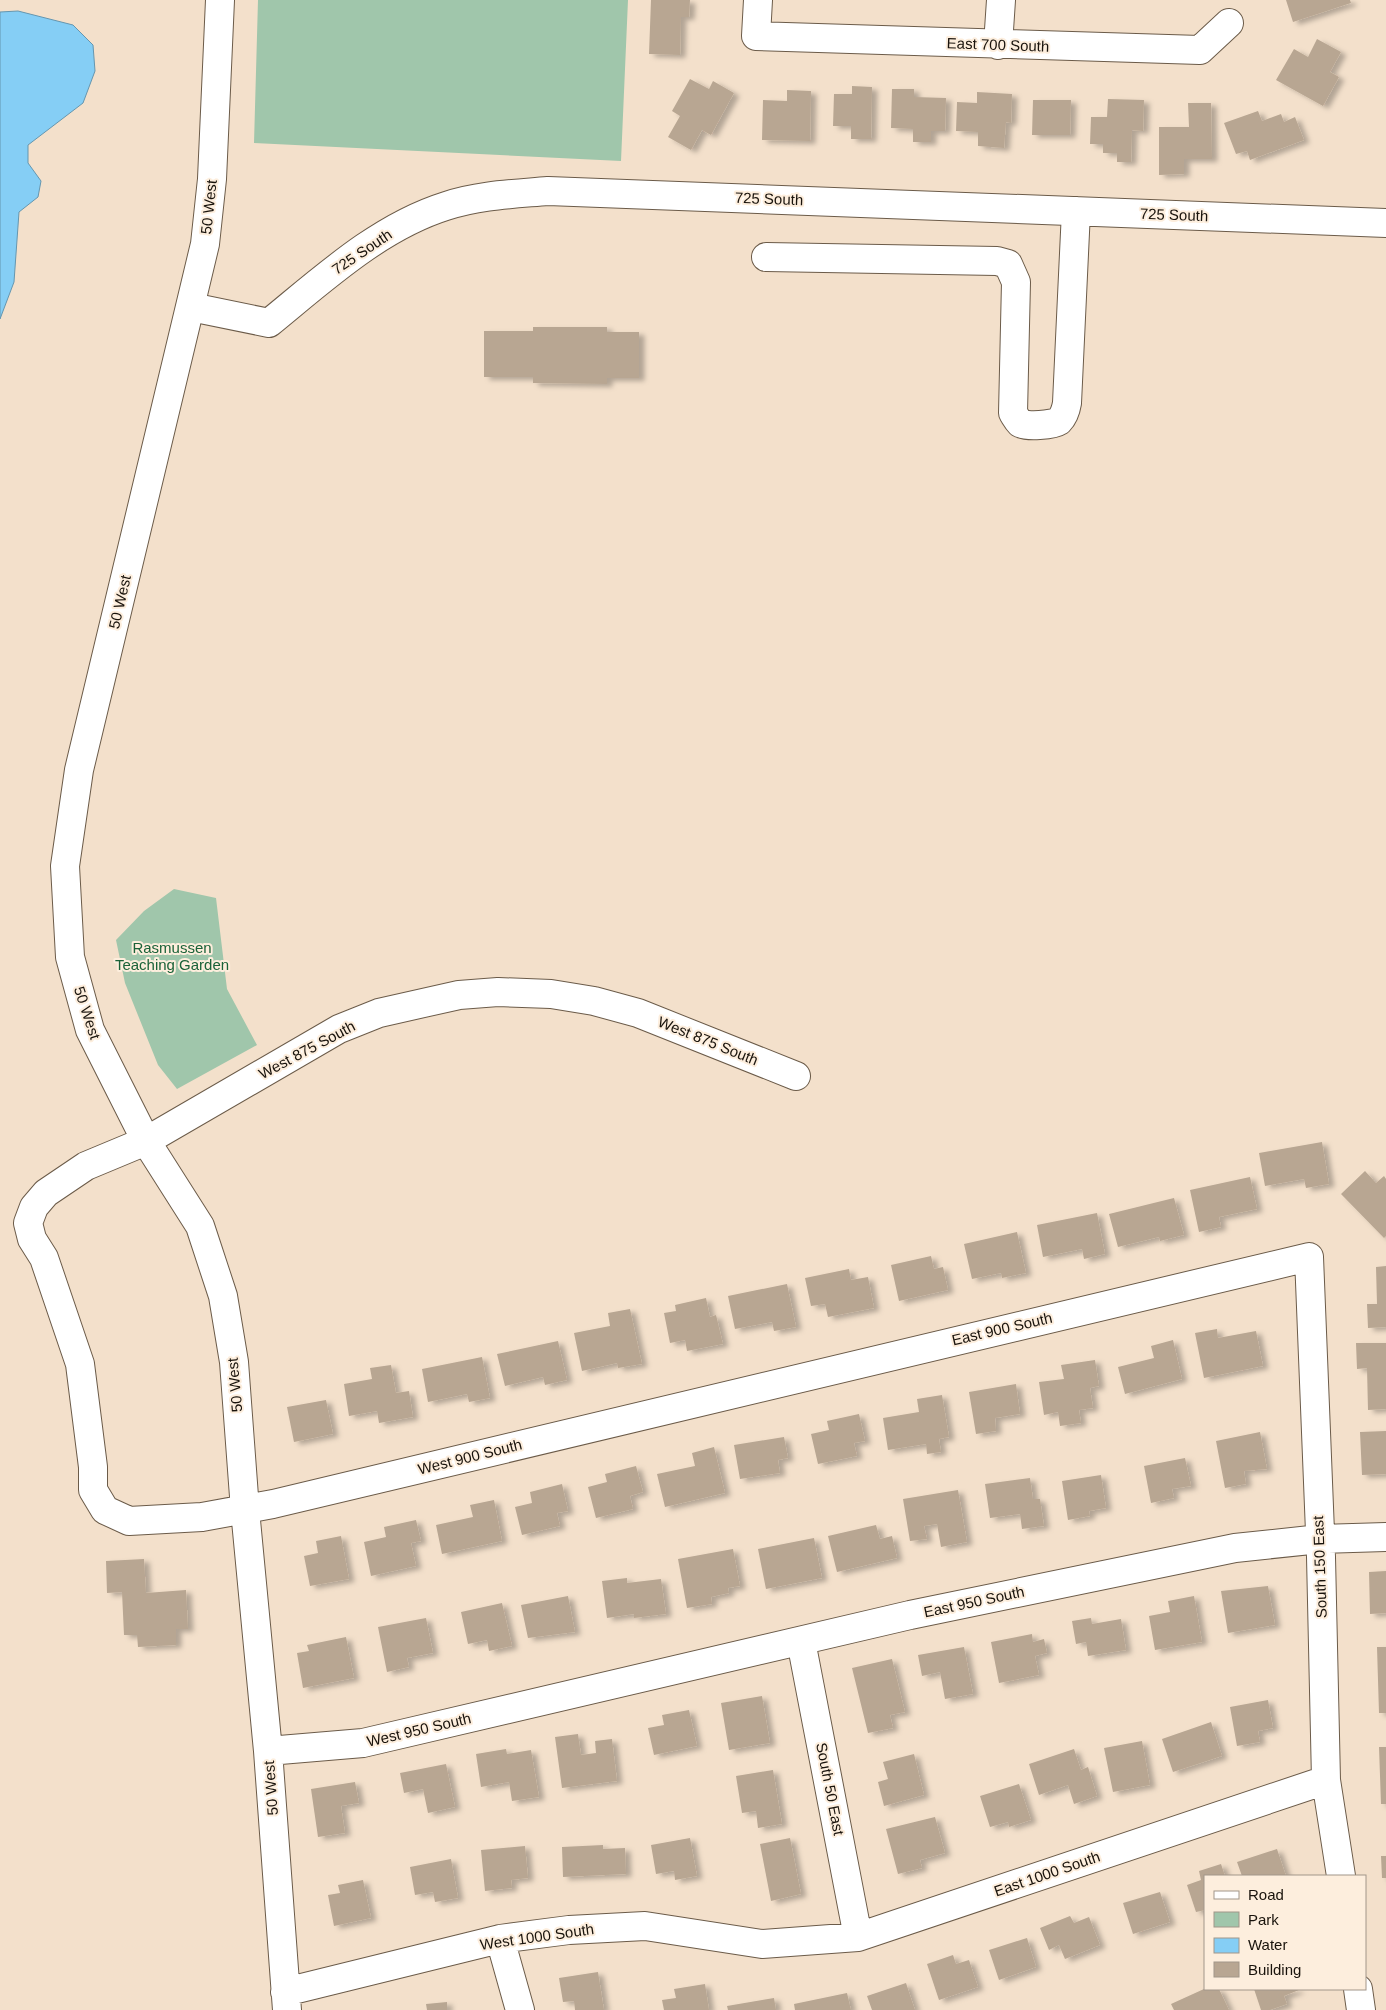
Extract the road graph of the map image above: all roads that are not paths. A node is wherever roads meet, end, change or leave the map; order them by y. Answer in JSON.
{"nodes":[{"id":1,"x":220,"y":0,"type":"edge"},
{"id":2,"x":758,"y":0,"type":"edge"},
{"id":3,"x":1001,"y":0,"type":"edge"},
{"id":4,"x":1230,"y":23,"type":"dead end"},
{"id":5,"x":998,"y":45,"type":"junction"},
{"id":6,"x":1076,"y":211,"type":"junction"},
{"id":7,"x":1378,"y":222,"type":"edge"},
{"id":8,"x":766,"y":257,"type":"dead end"},
{"id":9,"x":191,"y":307,"type":"junction"},
{"id":10,"x":796,"y":1076,"type":"dead end"},
{"id":11,"x":146,"y":1141,"type":"junction"},
{"id":12,"x":1309,"y":1257,"type":"joint"},
{"id":13,"x":695,"y":1402,"type":"joint"},
{"id":14,"x":245,"y":1510,"type":"junction"},
{"id":15,"x":1386,"y":1537,"type":"edge"},
{"id":16,"x":1320,"y":1539,"type":"junction"},
{"id":17,"x":801,"y":1641,"type":"junction"},
{"id":18,"x":567,"y":1695,"type":"joint"},
{"id":19,"x":268,"y":1751,"type":"junction"},
{"id":20,"x":1326,"y":1780,"type":"junction"},
{"id":21,"x":1341,"y":1875,"type":"edge"},
{"id":22,"x":858,"y":1937,"type":"junction"},
{"id":23,"x":500,"y":1939,"type":"junction"},
{"id":24,"x":762,"y":1944,"type":"joint"},
{"id":25,"x":1358,"y":1990,"type":"edge"},
{"id":26,"x":286,"y":2001,"type":"edge"},
{"id":27,"x":520,"y":2010,"type":"edge"},
{"id":28,"x":1361,"y":2010,"type":"edge"}],
"edges":[{"from":1,"to":9,"type":"street","name":"50 West"},
{"from":2,"to":5,"type":"street","name":"East 700 South"},
{"from":3,"to":5,"type":"street"},
{"from":4,"to":5,"type":"street","name":"East 700 South"},
{"from":6,"to":7,"type":"street","name":"725 South"},
{"from":6,"to":8,"type":"street"},
{"from":6,"to":9,"type":"street","name":"725 South"},
{"from":9,"to":11,"type":"street","name":"50 West"},
{"from":10,"to":11,"type":"street","name":"West 875 South"},
{"from":11,"to":14,"type":"street","name":"50 West"},
{"from":11,"to":14,"type":"street","name":"West 875 South"},
{"from":12,"to":13,"type":"street","name":"East 900 South"},
{"from":12,"to":16,"type":"street","name":"South 150 East"},
{"from":13,"to":14,"type":"street","name":"West 900 South"},
{"from":14,"to":19,"type":"street","name":"50 West"},
{"from":15,"to":16,"type":"street","name":"East 950 South"},
{"from":16,"to":17,"type":"street","name":"East 950 South"},
{"from":16,"to":20,"type":"street","name":"South 150 East"},
{"from":17,"to":18,"type":"street","name":"East 950 South"},
{"from":17,"to":22,"type":"street","name":"South 50 East"},
{"from":18,"to":19,"type":"street","name":"West 950 South"},
{"from":19,"to":26,"type":"street","name":"50 West"},
{"from":20,"to":21,"type":"street","name":"South 150 East"},
{"from":20,"to":22,"type":"street","name":"East 1000 South"},
{"from":22,"to":24,"type":"street","name":"East 1000 South"},
{"from":23,"to":24,"type":"street","name":"West 1000 South"},
{"from":23,"to":26,"type":"street","name":"West 1000 South"},
{"from":23,"to":27,"type":"street"},
{"from":25,"to":28,"type":"street"}]}
